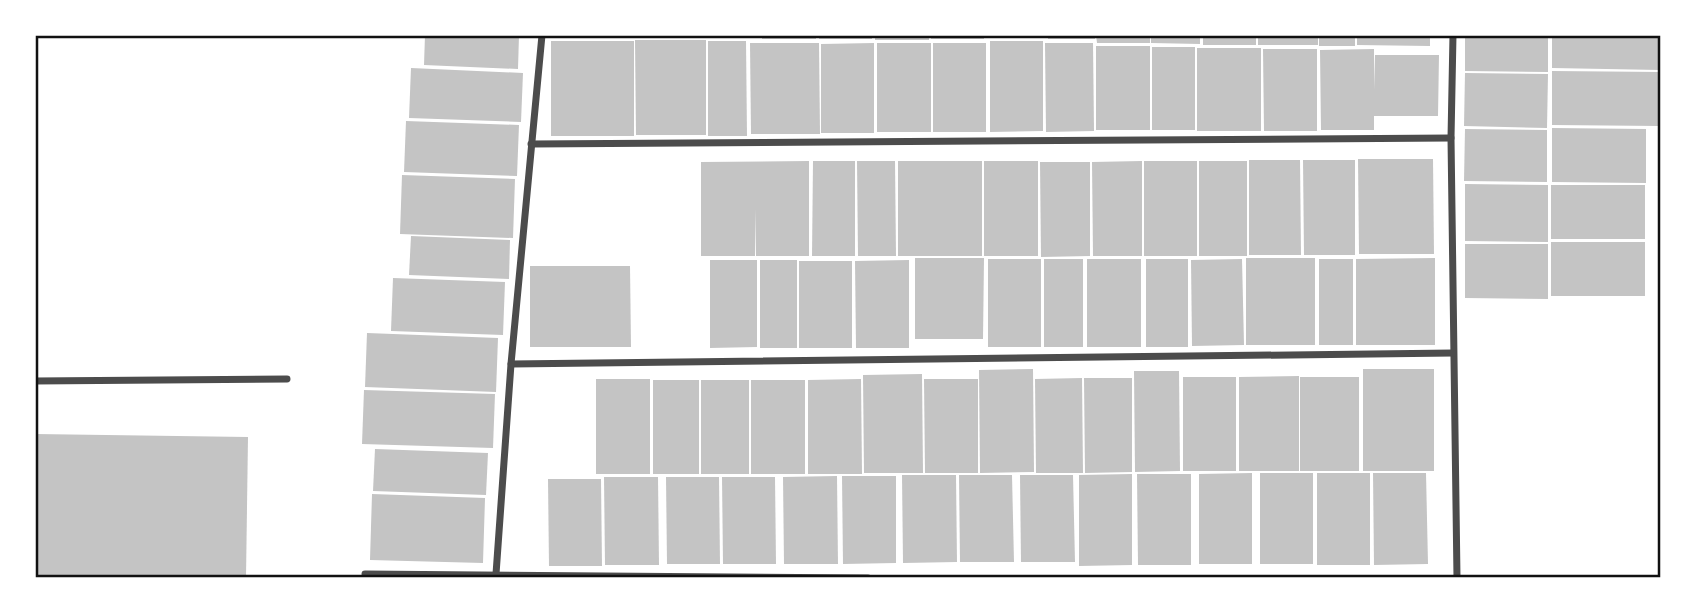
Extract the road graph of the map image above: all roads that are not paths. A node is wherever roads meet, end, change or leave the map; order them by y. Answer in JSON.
{"nodes":[{"id":1,"x":542,"y":35,"type":"edge"},
{"id":2,"x":1453,"y":35,"type":"edge"},
{"id":3,"x":1451,"y":138,"type":"junction"},
{"id":4,"x":531,"y":144,"type":"junction"},
{"id":5,"x":1453,"y":353,"type":"junction"},
{"id":6,"x":511,"y":364,"type":"junction"},
{"id":7,"x":287,"y":379,"type":"dead end"},
{"id":8,"x":35,"y":381,"type":"edge"},
{"id":9,"x":365,"y":574,"type":"dead end"},
{"id":10,"x":496,"y":574,"type":"junction"},
{"id":11,"x":868,"y":578,"type":"edge"},
{"id":12,"x":1457,"y":578,"type":"edge"}],
"edges":[{"from":1,"to":4,"type":"street"},
{"from":2,"to":3,"type":"street"},
{"from":3,"to":4,"type":"street"},
{"from":3,"to":5,"type":"street"},
{"from":4,"to":6,"type":"street"},
{"from":5,"to":6,"type":"street"},
{"from":5,"to":12,"type":"street"},
{"from":6,"to":10,"type":"street"},
{"from":7,"to":8,"type":"street"},
{"from":9,"to":10,"type":"street"},
{"from":10,"to":11,"type":"street"}]}
